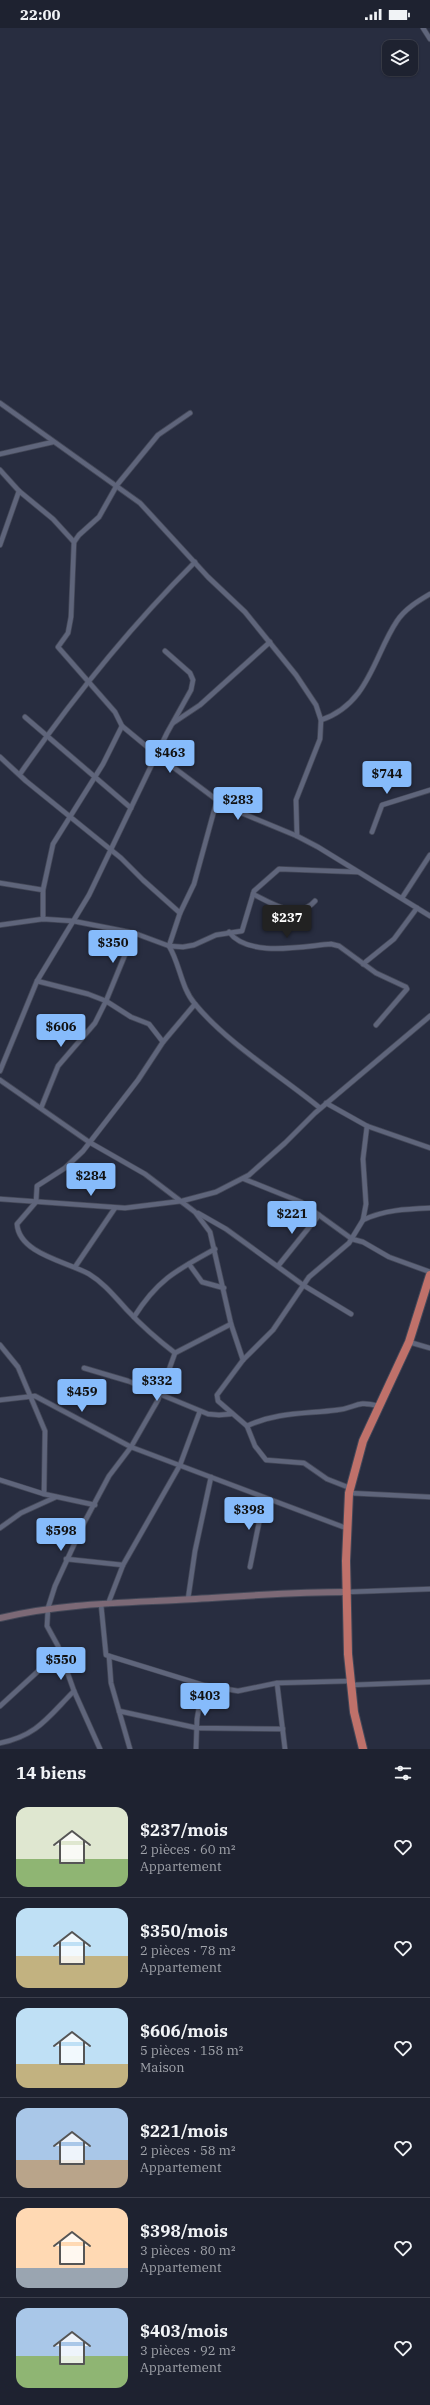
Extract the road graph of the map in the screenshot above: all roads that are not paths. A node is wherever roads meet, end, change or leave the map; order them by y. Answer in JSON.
{"nodes":[{"id":1,"x":423,"y":28,"type":"edge"},
{"id":2,"x":430,"y":39,"type":"edge"},
{"id":3,"x":0,"y":403,"type":"edge"},
{"id":4,"x":190,"y":413,"type":"dead end"},
{"id":5,"x":53,"y":442,"type":"junction"},
{"id":6,"x":0,"y":454,"type":"edge"},
{"id":7,"x":0,"y":470,"type":"edge"},
{"id":8,"x":117,"y":485,"type":"junction"},
{"id":9,"x":19,"y":491,"type":"junction"},
{"id":10,"x":74,"y":542,"type":"junction"},
{"id":11,"x":0,"y":545,"type":"edge"},
{"id":12,"x":195,"y":562,"type":"junction"},
{"id":13,"x":430,"y":594,"type":"edge"},
{"id":14,"x":270,"y":642,"type":"junction"},
{"id":15,"x":165,"y":651,"type":"dead end"},
{"id":16,"x":88,"y":684,"type":"junction"},
{"id":17,"x":25,"y":717,"type":"dead end"},
{"id":18,"x":321,"y":720,"type":"junction"},
{"id":19,"x":172,"y":724,"type":"junction"},
{"id":20,"x":122,"y":726,"type":"junction"},
{"id":21,"x":46,"y":736,"type":"junction"},
{"id":22,"x":0,"y":756,"type":"edge"},
{"id":23,"x":157,"y":756,"type":"junction"},
{"id":24,"x":20,"y":774,"type":"junction"},
{"id":25,"x":94,"y":778,"type":"junction"},
{"id":26,"x":430,"y":790,"type":"edge"},
{"id":27,"x":217,"y":800,"type":"junction"},
{"id":28,"x":131,"y":808,"type":"junction"},
{"id":29,"x":71,"y":817,"type":"junction"},
{"id":30,"x":372,"y":832,"type":"dead end"},
{"id":31,"x":297,"y":836,"type":"junction"},
{"id":32,"x":111,"y":849,"type":"junction"},
{"id":33,"x":430,"y":855,"type":"edge"},
{"id":34,"x":360,"y":872,"type":"junction"},
{"id":35,"x":0,"y":883,"type":"edge"},
{"id":36,"x":43,"y":890,"type":"junction"},
{"id":37,"x":253,"y":894,"type":"junction"},
{"id":38,"x":402,"y":898,"type":"junction"},
{"id":39,"x":315,"y":901,"type":"dead end"},
{"id":40,"x":417,"y":908,"type":"junction"},
{"id":41,"x":180,"y":913,"type":"junction"},
{"id":42,"x":430,"y":916,"type":"edge"},
{"id":43,"x":43,"y":919,"type":"junction"},
{"id":44,"x":73,"y":921,"type":"junction"},
{"id":45,"x":0,"y":925,"type":"edge"},
{"id":46,"x":134,"y":932,"type":"junction"},
{"id":47,"x":230,"y":932,"type":"junction"},
{"id":48,"x":169,"y":946,"type":"junction"},
{"id":49,"x":362,"y":964,"type":"junction"},
{"id":50,"x":37,"y":981,"type":"junction"},
{"id":51,"x":106,"y":1001,"type":"junction"},
{"id":52,"x":195,"y":1004,"type":"junction"},
{"id":53,"x":430,"y":1016,"type":"edge"},
{"id":54,"x":376,"y":1025,"type":"dead end"},
{"id":55,"x":163,"y":1042,"type":"junction"},
{"id":56,"x":0,"y":1071,"type":"edge"},
{"id":57,"x":0,"y":1080,"type":"edge"},
{"id":58,"x":326,"y":1103,"type":"junction"},
{"id":59,"x":41,"y":1108,"type":"junction"},
{"id":60,"x":320,"y":1108,"type":"junction"},
{"id":61,"x":367,"y":1126,"type":"junction"},
{"id":62,"x":89,"y":1142,"type":"junction"},
{"id":63,"x":430,"y":1148,"type":"edge"},
{"id":64,"x":244,"y":1179,"type":"junction"},
{"id":65,"x":0,"y":1199,"type":"edge"},
{"id":66,"x":36,"y":1202,"type":"junction"},
{"id":67,"x":182,"y":1202,"type":"junction"},
{"id":68,"x":115,"y":1208,"type":"junction"},
{"id":69,"x":430,"y":1208,"type":"edge"},
{"id":70,"x":195,"y":1212,"type":"junction"},
{"id":71,"x":319,"y":1216,"type":"junction"},
{"id":72,"x":363,"y":1220,"type":"junction"},
{"id":73,"x":352,"y":1239,"type":"junction"},
{"id":74,"x":215,"y":1249,"type":"junction"},
{"id":75,"x":189,"y":1264,"type":"junction"},
{"id":76,"x":278,"y":1266,"type":"junction"},
{"id":77,"x":75,"y":1267,"type":"junction"},
{"id":78,"x":430,"y":1272,"type":"edge"},
{"id":79,"x":430,"y":1275,"type":"edge"},
{"id":80,"x":303,"y":1285,"type":"junction"},
{"id":81,"x":224,"y":1288,"type":"junction"},
{"id":82,"x":351,"y":1314,"type":"dead end"},
{"id":83,"x":134,"y":1317,"type":"junction"},
{"id":84,"x":231,"y":1324,"type":"junction"},
{"id":85,"x":409,"y":1342,"type":"junction"},
{"id":86,"x":0,"y":1345,"type":"edge"},
{"id":87,"x":430,"y":1348,"type":"edge"},
{"id":88,"x":175,"y":1353,"type":"junction"},
{"id":89,"x":243,"y":1360,"type":"junction"},
{"id":90,"x":84,"y":1368,"type":"dead end"},
{"id":91,"x":161,"y":1394,"type":"junction"},
{"id":92,"x":29,"y":1395,"type":"junction"},
{"id":93,"x":0,"y":1400,"type":"edge"},
{"id":94,"x":378,"y":1406,"type":"junction"},
{"id":95,"x":200,"y":1411,"type":"junction"},
{"id":96,"x":231,"y":1414,"type":"junction"},
{"id":97,"x":247,"y":1426,"type":"junction"},
{"id":98,"x":131,"y":1447,"type":"junction"},
{"id":99,"x":180,"y":1465,"type":"junction"},
{"id":100,"x":211,"y":1477,"type":"junction"},
{"id":101,"x":0,"y":1480,"type":"edge"},
{"id":102,"x":349,"y":1491,"type":"junction"},
{"id":103,"x":44,"y":1494,"type":"junction"},
{"id":104,"x":56,"y":1497,"type":"junction"},
{"id":105,"x":430,"y":1497,"type":"edge"},
{"id":106,"x":264,"y":1498,"type":"junction"},
{"id":107,"x":95,"y":1505,"type":"junction"},
{"id":108,"x":0,"y":1528,"type":"edge"},
{"id":109,"x":346,"y":1528,"type":"junction"},
{"id":110,"x":66,"y":1559,"type":"junction"},
{"id":111,"x":123,"y":1565,"type":"junction"},
{"id":112,"x":250,"y":1567,"type":"dead end"},
{"id":113,"x":430,"y":1589,"type":"edge"},
{"id":114,"x":346,"y":1592,"type":"junction"},
{"id":115,"x":188,"y":1599,"type":"junction"},
{"id":116,"x":104,"y":1604,"type":"junction"},
{"id":117,"x":48,"y":1608,"type":"junction"},
{"id":118,"x":0,"y":1618,"type":"edge"},
{"id":119,"x":59,"y":1652,"type":"junction"},
{"id":120,"x":109,"y":1656,"type":"junction"},
{"id":121,"x":430,"y":1682,"type":"edge"},
{"id":122,"x":277,"y":1683,"type":"junction"},
{"id":123,"x":351,"y":1683,"type":"junction"},
{"id":124,"x":203,"y":1685,"type":"junction"},
{"id":125,"x":74,"y":1692,"type":"junction"},
{"id":126,"x":0,"y":1706,"type":"edge"},
{"id":127,"x":120,"y":1712,"type":"junction"},
{"id":128,"x":196,"y":1728,"type":"junction"},
{"id":129,"x":283,"y":1729,"type":"junction"},
{"id":130,"x":0,"y":1743,"type":"edge"},
{"id":131,"x":100,"y":1749,"type":"edge"},
{"id":132,"x":130,"y":1749,"type":"edge"},
{"id":133,"x":196,"y":1749,"type":"edge"},
{"id":134,"x":285,"y":1749,"type":"edge"},
{"id":135,"x":364,"y":1749,"type":"edge"}],
"edges":[{"from":1,"to":2,"type":"street"},
{"from":3,"to":5,"type":"street"},
{"from":4,"to":8,"type":"street"},
{"from":5,"to":6,"type":"street"},
{"from":5,"to":8,"type":"street"},
{"from":7,"to":9,"type":"street"},
{"from":8,"to":10,"type":"street"},
{"from":8,"to":12,"type":"street"},
{"from":9,"to":10,"type":"street"},
{"from":9,"to":11,"type":"street"},
{"from":10,"to":16,"type":"street"},
{"from":12,"to":14,"type":"street"},
{"from":12,"to":16,"type":"street"},
{"from":13,"to":18,"type":"street"},
{"from":14,"to":18,"type":"street"},
{"from":14,"to":19,"type":"street"},
{"from":15,"to":19,"type":"street"},
{"from":16,"to":20,"type":"street"},
{"from":16,"to":21,"type":"street"},
{"from":17,"to":21,"type":"street"},
{"from":18,"to":31,"type":"street"},
{"from":19,"to":23,"type":"street"},
{"from":20,"to":23,"type":"street"},
{"from":20,"to":25,"type":"street"},
{"from":21,"to":24,"type":"street"},
{"from":21,"to":25,"type":"street"},
{"from":22,"to":24,"type":"street"},
{"from":23,"to":27,"type":"street"},
{"from":23,"to":28,"type":"street"},
{"from":24,"to":29,"type":"street"},
{"from":25,"to":28,"type":"street"},
{"from":25,"to":29,"type":"street"},
{"from":26,"to":30,"type":"street"},
{"from":27,"to":31,"type":"street"},
{"from":27,"to":41,"type":"street"},
{"from":28,"to":32,"type":"street"},
{"from":29,"to":32,"type":"street"},
{"from":29,"to":36,"type":"street"},
{"from":31,"to":34,"type":"street"},
{"from":32,"to":41,"type":"street"},
{"from":32,"to":44,"type":"street"},
{"from":33,"to":38,"type":"street"},
{"from":34,"to":37,"type":"street"},
{"from":34,"to":38,"type":"street"},
{"from":35,"to":36,"type":"street"},
{"from":36,"to":43,"type":"street"},
{"from":37,"to":39,"type":"street"},
{"from":37,"to":47,"type":"street"},
{"from":38,"to":40,"type":"street"},
{"from":40,"to":42,"type":"street"},
{"from":40,"to":49,"type":"street"},
{"from":41,"to":48,"type":"street"},
{"from":43,"to":44,"type":"street"},
{"from":43,"to":45,"type":"street"},
{"from":44,"to":46,"type":"street"},
{"from":44,"to":50,"type":"street"},
{"from":46,"to":48,"type":"street"},
{"from":46,"to":51,"type":"street"},
{"from":47,"to":48,"type":"street"},
{"from":47,"to":49,"type":"street"},
{"from":48,"to":52,"type":"street"},
{"from":49,"to":54,"type":"street"},
{"from":50,"to":51,"type":"street"},
{"from":50,"to":56,"type":"street"},
{"from":51,"to":55,"type":"street"},
{"from":51,"to":59,"type":"street"},
{"from":52,"to":55,"type":"street"},
{"from":52,"to":60,"type":"street"},
{"from":53,"to":58,"type":"street"},
{"from":55,"to":62,"type":"street"},
{"from":57,"to":59,"type":"street"},
{"from":58,"to":60,"type":"street"},
{"from":58,"to":61,"type":"street"},
{"from":59,"to":62,"type":"street"},
{"from":60,"to":64,"type":"street"},
{"from":61,"to":63,"type":"street"},
{"from":61,"to":72,"type":"street"},
{"from":62,"to":66,"type":"street"},
{"from":62,"to":67,"type":"street"},
{"from":64,"to":67,"type":"street"},
{"from":64,"to":71,"type":"street"},
{"from":65,"to":66,"type":"street"},
{"from":66,"to":68,"type":"street"},
{"from":66,"to":77,"type":"street"},
{"from":67,"to":68,"type":"street"},
{"from":67,"to":70,"type":"street"},
{"from":68,"to":77,"type":"street"},
{"from":69,"to":72,"type":"street"},
{"from":70,"to":74,"type":"street"},
{"from":70,"to":76,"type":"street"},
{"from":71,"to":73,"type":"street"},
{"from":71,"to":76,"type":"street"},
{"from":72,"to":73,"type":"street"},
{"from":73,"to":78,"type":"street"},
{"from":73,"to":80,"type":"street"},
{"from":74,"to":75,"type":"street"},
{"from":74,"to":81,"type":"street"},
{"from":75,"to":81,"type":"street"},
{"from":75,"to":83,"type":"street"},
{"from":76,"to":80,"type":"street"},
{"from":77,"to":83,"type":"street"},
{"from":79,"to":85,"type":"highway"},
{"from":80,"to":82,"type":"street"},
{"from":80,"to":89,"type":"street"},
{"from":81,"to":84,"type":"street"},
{"from":83,"to":88,"type":"street"},
{"from":84,"to":88,"type":"street"},
{"from":84,"to":89,"type":"street"},
{"from":85,"to":87,"type":"street"},
{"from":85,"to":94,"type":"highway"},
{"from":86,"to":92,"type":"street"},
{"from":88,"to":91,"type":"street"},
{"from":89,"to":96,"type":"street"},
{"from":90,"to":91,"type":"street"},
{"from":91,"to":95,"type":"street"},
{"from":91,"to":98,"type":"street"},
{"from":92,"to":93,"type":"street"},
{"from":92,"to":98,"type":"street"},
{"from":92,"to":103,"type":"street"},
{"from":94,"to":97,"type":"street"},
{"from":94,"to":102,"type":"highway"},
{"from":95,"to":96,"type":"street"},
{"from":95,"to":99,"type":"street"},
{"from":96,"to":97,"type":"street"},
{"from":97,"to":102,"type":"street"},
{"from":98,"to":99,"type":"street"},
{"from":98,"to":107,"type":"street"},
{"from":99,"to":100,"type":"street"},
{"from":99,"to":111,"type":"street"},
{"from":100,"to":106,"type":"street"},
{"from":100,"to":115,"type":"street"},
{"from":101,"to":103,"type":"street"},
{"from":102,"to":105,"type":"street"},
{"from":102,"to":109,"type":"highway"},
{"from":103,"to":104,"type":"street"},
{"from":104,"to":107,"type":"street"},
{"from":104,"to":108,"type":"street"},
{"from":106,"to":109,"type":"street"},
{"from":106,"to":112,"type":"street"},
{"from":107,"to":110,"type":"street"},
{"from":109,"to":114,"type":"highway"},
{"from":110,"to":111,"type":"street"},
{"from":110,"to":117,"type":"street"},
{"from":111,"to":116,"type":"street"},
{"from":113,"to":114,"type":"street"},
{"from":114,"to":115,"type":"main road"},
{"from":114,"to":123,"type":"highway"},
{"from":115,"to":116,"type":"main road"},
{"from":116,"to":117,"type":"main road"},
{"from":116,"to":120,"type":"street"},
{"from":117,"to":118,"type":"main road"},
{"from":117,"to":119,"type":"street"},
{"from":119,"to":125,"type":"street"},
{"from":119,"to":126,"type":"street"},
{"from":120,"to":124,"type":"street"},
{"from":120,"to":127,"type":"street"},
{"from":121,"to":123,"type":"street"},
{"from":122,"to":123,"type":"street"},
{"from":122,"to":124,"type":"street"},
{"from":122,"to":129,"type":"street"},
{"from":123,"to":135,"type":"highway"},
{"from":124,"to":128,"type":"street"},
{"from":125,"to":130,"type":"street"},
{"from":125,"to":131,"type":"street"},
{"from":127,"to":128,"type":"street"},
{"from":127,"to":132,"type":"street"},
{"from":128,"to":129,"type":"street"},
{"from":128,"to":133,"type":"street"},
{"from":129,"to":134,"type":"street"}]}
